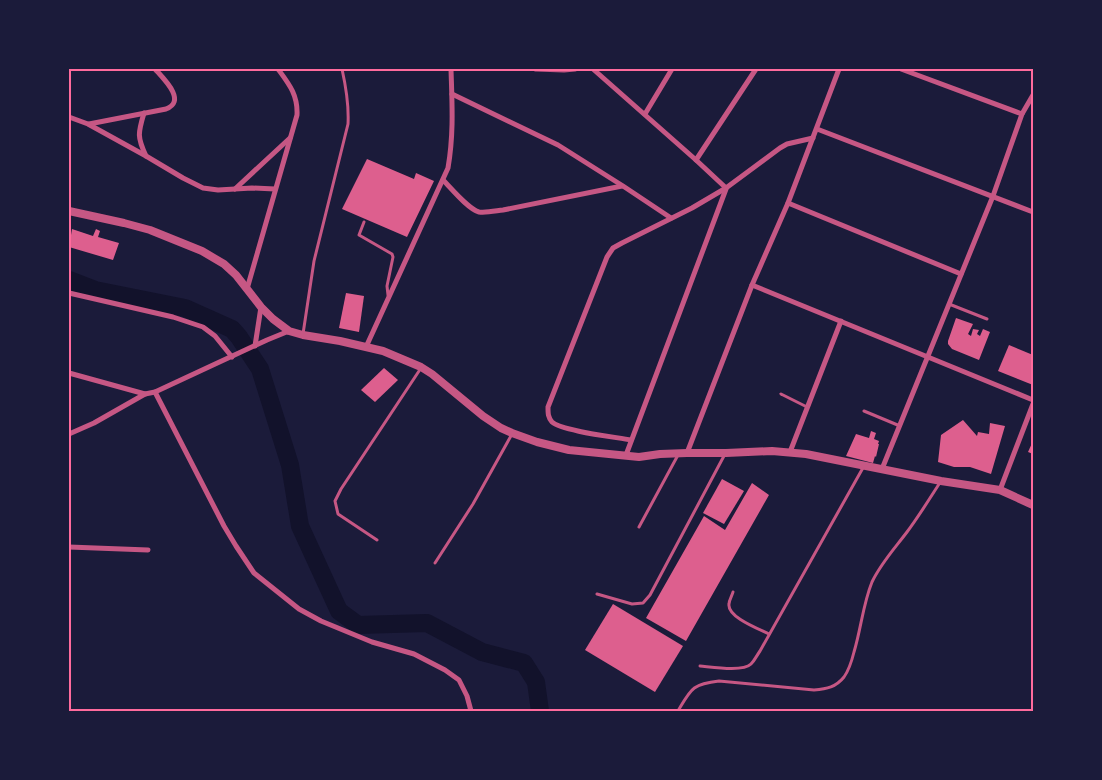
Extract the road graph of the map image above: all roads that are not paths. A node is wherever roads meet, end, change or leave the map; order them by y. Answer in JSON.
{"nodes":[{"id":1,"x":155,"y":69,"type":"edge"},
{"id":2,"x":278,"y":69,"type":"edge"},
{"id":3,"x":342,"y":69,"type":"edge"},
{"id":4,"x":451,"y":69,"type":"edge"},
{"id":5,"x":536,"y":69,"type":"edge"},
{"id":6,"x":574,"y":69,"type":"edge"},
{"id":7,"x":593,"y":69,"type":"edge"},
{"id":8,"x":672,"y":69,"type":"edge"},
{"id":9,"x":756,"y":69,"type":"edge"},
{"id":10,"x":839,"y":69,"type":"edge"},
{"id":11,"x":901,"y":69,"type":"edge"},
{"id":12,"x":452,"y":94,"type":"junction"},
{"id":13,"x":1033,"y":95,"type":"edge"},
{"id":14,"x":144,"y":113,"type":"junction"},
{"id":15,"x":645,"y":114,"type":"junction"},
{"id":16,"x":1022,"y":114,"type":"junction"},
{"id":17,"x":69,"y":117,"type":"edge"},
{"id":18,"x":88,"y":124,"type":"junction"},
{"id":19,"x":816,"y":129,"type":"junction"},
{"id":20,"x":291,"y":138,"type":"junction"},
{"id":21,"x":813,"y":138,"type":"junction"},
{"id":22,"x":146,"y":156,"type":"junction"},
{"id":23,"x":696,"y":160,"type":"junction"},
{"id":24,"x":443,"y":180,"type":"junction"},
{"id":25,"x":623,"y":186,"type":"junction"},
{"id":26,"x":726,"y":188,"type":"junction"},
{"id":27,"x":235,"y":189,"type":"junction"},
{"id":28,"x":275,"y":189,"type":"junction"},
{"id":29,"x":993,"y":196,"type":"junction"},
{"id":30,"x":788,"y":203,"type":"junction"},
{"id":31,"x":69,"y":211,"type":"edge"},
{"id":32,"x":1033,"y":212,"type":"edge"},
{"id":33,"x":671,"y":218,"type":"junction"},
{"id":34,"x":364,"y":222,"type":"dead end"},
{"id":35,"x":961,"y":274,"type":"junction"},
{"id":36,"x":752,"y":285,"type":"junction"},
{"id":37,"x":246,"y":289,"type":"junction"},
{"id":38,"x":69,"y":292,"type":"edge"},
{"id":39,"x":389,"y":298,"type":"junction"},
{"id":40,"x":949,"y":304,"type":"junction"},
{"id":41,"x":261,"y":307,"type":"junction"},
{"id":42,"x":987,"y":319,"type":"dead end"},
{"id":43,"x":841,"y":321,"type":"junction"},
{"id":44,"x":289,"y":331,"type":"junction"},
{"id":45,"x":303,"y":335,"type":"junction"},
{"id":46,"x":254,"y":346,"type":"junction"},
{"id":47,"x":366,"y":348,"type":"junction"},
{"id":48,"x":232,"y":356,"type":"junction"},
{"id":49,"x":928,"y":356,"type":"junction"},
{"id":50,"x":421,"y":367,"type":"junction"},
{"id":51,"x":69,"y":373,"type":"edge"},
{"id":52,"x":155,"y":392,"type":"junction"},
{"id":53,"x":145,"y":394,"type":"junction"},
{"id":54,"x":781,"y":394,"type":"dead end"},
{"id":55,"x":1033,"y":400,"type":"edge"},
{"id":56,"x":1033,"y":404,"type":"edge"},
{"id":57,"x":808,"y":407,"type":"junction"},
{"id":58,"x":864,"y":411,"type":"dead end"},
{"id":59,"x":900,"y":426,"type":"junction"},
{"id":60,"x":512,"y":433,"type":"junction"},
{"id":61,"x":69,"y":434,"type":"edge"},
{"id":62,"x":631,"y":440,"type":"junction"},
{"id":63,"x":790,"y":452,"type":"junction"},
{"id":64,"x":683,"y":453,"type":"junction"},
{"id":65,"x":726,"y":454,"type":"junction"},
{"id":66,"x":626,"y":455,"type":"junction"},
{"id":67,"x":864,"y":465,"type":"junction"},
{"id":68,"x":882,"y":468,"type":"junction"},
{"id":69,"x":941,"y":481,"type":"junction"},
{"id":70,"x":1000,"y":490,"type":"junction"},
{"id":71,"x":1033,"y":505,"type":"edge"},
{"id":72,"x":639,"y":527,"type":"dead end"},
{"id":73,"x":377,"y":540,"type":"dead end"},
{"id":74,"x":69,"y":547,"type":"edge"},
{"id":75,"x":148,"y":550,"type":"dead end"},
{"id":76,"x":435,"y":563,"type":"dead end"},
{"id":77,"x":733,"y":592,"type":"dead end"},
{"id":78,"x":596,"y":594,"type":"dead end"},
{"id":79,"x":769,"y":634,"type":"junction"},
{"id":80,"x":700,"y":666,"type":"dead end"},
{"id":81,"x":471,"y":711,"type":"edge"},
{"id":82,"x":678,"y":711,"type":"edge"}],
"edges":[{"from":1,"to":14,"type":"street"},
{"from":2,"to":20,"type":"street"},
{"from":3,"to":45,"type":"lane"},
{"from":4,"to":12,"type":"street"},
{"from":5,"to":6,"type":"street"},
{"from":7,"to":15,"type":"street"},
{"from":8,"to":15,"type":"street"},
{"from":9,"to":23,"type":"street"},
{"from":10,"to":19,"type":"street"},
{"from":11,"to":16,"type":"street"},
{"from":12,"to":24,"type":"street"},
{"from":12,"to":25,"type":"street"},
{"from":13,"to":16,"type":"street"},
{"from":14,"to":18,"type":"street"},
{"from":14,"to":22,"type":"street"},
{"from":15,"to":23,"type":"street"},
{"from":16,"to":29,"type":"street"},
{"from":17,"to":18,"type":"street"},
{"from":18,"to":22,"type":"street"},
{"from":19,"to":21,"type":"street"},
{"from":19,"to":29,"type":"street"},
{"from":20,"to":27,"type":"street"},
{"from":20,"to":28,"type":"street"},
{"from":21,"to":26,"type":"street"},
{"from":21,"to":30,"type":"street"},
{"from":22,"to":27,"type":"street"},
{"from":23,"to":26,"type":"street"},
{"from":24,"to":25,"type":"street"},
{"from":24,"to":39,"type":"street"},
{"from":25,"to":33,"type":"street"},
{"from":26,"to":33,"type":"street"},
{"from":26,"to":62,"type":"street"},
{"from":27,"to":28,"type":"street"},
{"from":28,"to":37,"type":"street"},
{"from":29,"to":32,"type":"street"},
{"from":29,"to":35,"type":"street"},
{"from":30,"to":35,"type":"street"},
{"from":30,"to":36,"type":"street"},
{"from":31,"to":37,"type":"street"},
{"from":33,"to":62,"type":"street"},
{"from":34,"to":39,"type":"lane"},
{"from":35,"to":40,"type":"street"},
{"from":36,"to":43,"type":"street"},
{"from":36,"to":64,"type":"street"},
{"from":37,"to":41,"type":"street"},
{"from":38,"to":48,"type":"street"},
{"from":39,"to":47,"type":"street"},
{"from":40,"to":42,"type":"lane"},
{"from":40,"to":49,"type":"street"},
{"from":41,"to":44,"type":"street"},
{"from":41,"to":46,"type":"street"},
{"from":43,"to":49,"type":"street"},
{"from":43,"to":57,"type":"street"},
{"from":44,"to":45,"type":"street"},
{"from":44,"to":46,"type":"street"},
{"from":45,"to":47,"type":"street"},
{"from":46,"to":48,"type":"street"},
{"from":47,"to":50,"type":"street"},
{"from":48,"to":52,"type":"street"},
{"from":49,"to":55,"type":"street"},
{"from":49,"to":59,"type":"street"},
{"from":50,"to":60,"type":"street"},
{"from":50,"to":73,"type":"lane"},
{"from":51,"to":53,"type":"street"},
{"from":52,"to":53,"type":"street"},
{"from":52,"to":81,"type":"street"},
{"from":53,"to":61,"type":"street"},
{"from":54,"to":57,"type":"lane"},
{"from":56,"to":70,"type":"street"},
{"from":57,"to":63,"type":"street"},
{"from":58,"to":59,"type":"lane"},
{"from":59,"to":68,"type":"street"},
{"from":60,"to":66,"type":"street"},
{"from":60,"to":76,"type":"lane"},
{"from":62,"to":66,"type":"street"},
{"from":63,"to":65,"type":"street"},
{"from":63,"to":67,"type":"street"},
{"from":64,"to":65,"type":"street"},
{"from":64,"to":66,"type":"street"},
{"from":64,"to":72,"type":"lane"},
{"from":65,"to":78,"type":"lane"},
{"from":67,"to":68,"type":"street"},
{"from":67,"to":79,"type":"lane"},
{"from":68,"to":69,"type":"street"},
{"from":69,"to":70,"type":"street"},
{"from":69,"to":82,"type":"lane"},
{"from":70,"to":71,"type":"street"},
{"from":74,"to":75,"type":"street"},
{"from":77,"to":79,"type":"lane"},
{"from":79,"to":80,"type":"lane"}]}
